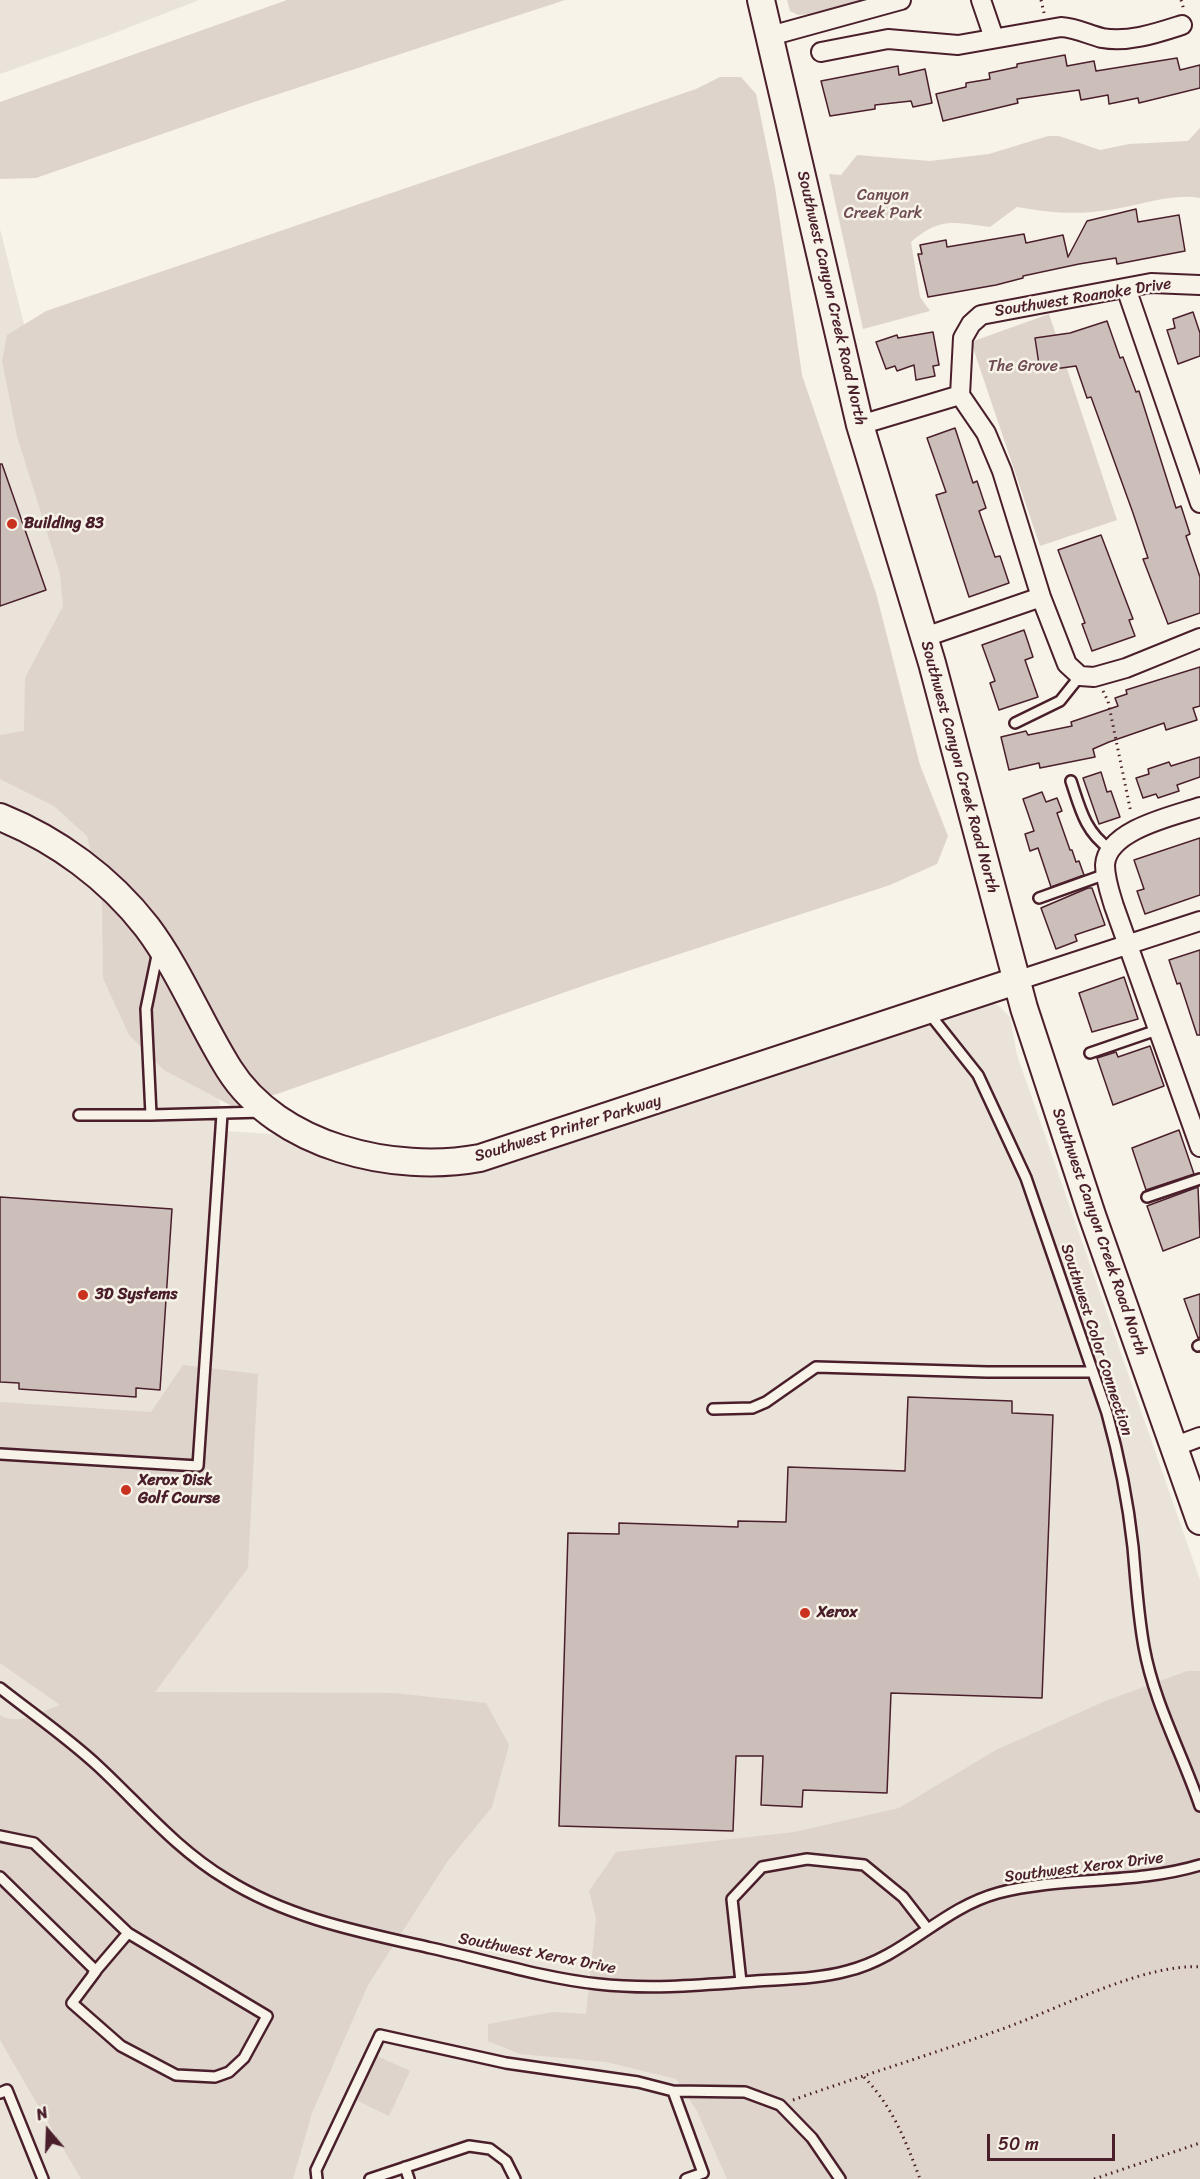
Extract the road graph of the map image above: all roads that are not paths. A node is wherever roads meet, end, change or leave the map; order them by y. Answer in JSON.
{"nodes":[{"id":1,"x":761,"y":0,"type":"edge"},
{"id":2,"x":901,"y":0,"type":"edge"},
{"id":3,"x":981,"y":0,"type":"edge"},
{"id":4,"x":1182,"y":26,"type":"dead end"},
{"id":5,"x":770,"y":36,"type":"junction"},
{"id":6,"x":994,"y":38,"type":"junction"},
{"id":7,"x":821,"y":52,"type":"dead end"},
{"id":8,"x":1200,"y":285,"type":"edge"},
{"id":9,"x":1126,"y":288,"type":"junction"},
{"id":10,"x":960,"y":395,"type":"junction"},
{"id":11,"x":860,"y":425,"type":"junction"},
{"id":12,"x":1200,"y":503,"type":"edge"},
{"id":13,"x":1041,"y":597,"type":"junction"},
{"id":14,"x":925,"y":637,"type":"junction"},
{"id":15,"x":1200,"y":638,"type":"edge"},
{"id":16,"x":1087,"y":676,"type":"junction"},
{"id":17,"x":1015,"y":723,"type":"dead end"},
{"id":18,"x":1071,"y":781,"type":"dead end"},
{"id":19,"x":1200,"y":807,"type":"edge"},
{"id":20,"x":0,"y":817,"type":"edge"},
{"id":21,"x":1110,"y":849,"type":"junction"},
{"id":22,"x":1106,"y":874,"type":"junction"},
{"id":23,"x":1039,"y":898,"type":"dead end"},
{"id":24,"x":1200,"y":921,"type":"edge"},
{"id":25,"x":1127,"y":945,"type":"junction"},
{"id":26,"x":159,"y":946,"type":"junction"},
{"id":27,"x":1016,"y":981,"type":"junction"},
{"id":28,"x":927,"y":1011,"type":"junction"},
{"id":29,"x":1157,"y":1030,"type":"junction"},
{"id":30,"x":1090,"y":1053,"type":"dead end"},
{"id":31,"x":268,"y":1112,"type":"junction"},
{"id":32,"x":222,"y":1114,"type":"junction"},
{"id":33,"x":79,"y":1115,"type":"dead end"},
{"id":34,"x":151,"y":1115,"type":"junction"},
{"id":35,"x":1200,"y":1147,"type":"edge"},
{"id":36,"x":1200,"y":1179,"type":"edge"},
{"id":37,"x":1147,"y":1197,"type":"dead end"},
{"id":38,"x":1092,"y":1372,"type":"junction"},
{"id":39,"x":713,"y":1409,"type":"dead end"},
{"id":40,"x":1200,"y":1437,"type":"edge"},
{"id":41,"x":1173,"y":1447,"type":"junction"},
{"id":42,"x":0,"y":1454,"type":"edge"},
{"id":43,"x":1200,"y":1521,"type":"edge"},
{"id":44,"x":0,"y":1688,"type":"edge"},
{"id":45,"x":1200,"y":1806,"type":"edge"},
{"id":46,"x":0,"y":1836,"type":"edge"},
{"id":47,"x":1200,"y":1865,"type":"edge"},
{"id":48,"x":0,"y":1877,"type":"edge"},
{"id":49,"x":927,"y":1928,"type":"junction"},
{"id":50,"x":128,"y":1933,"type":"junction"},
{"id":51,"x":93,"y":1974,"type":"junction"},
{"id":52,"x":741,"y":1982,"type":"junction"},
{"id":53,"x":673,"y":2091,"type":"junction"},
{"id":54,"x":0,"y":2093,"type":"edge"},
{"id":55,"x":405,"y":2167,"type":"junction"},
{"id":56,"x":43,"y":2179,"type":"edge"},
{"id":57,"x":317,"y":2179,"type":"edge"},
{"id":58,"x":370,"y":2179,"type":"edge"},
{"id":59,"x":409,"y":2179,"type":"edge"},
{"id":60,"x":515,"y":2179,"type":"edge"},
{"id":61,"x":686,"y":2179,"type":"edge"},
{"id":62,"x":840,"y":2179,"type":"edge"}],
"edges":[{"from":1,"to":5,"type":"main road","name":"Southwest Canyon Creek Road North"},
{"from":2,"to":5,"type":"street"},
{"from":3,"to":6,"type":"street"},
{"from":4,"to":6,"type":"street"},
{"from":5,"to":11,"type":"main road","name":"Southwest Canyon Creek Road North"},
{"from":6,"to":7,"type":"street"},
{"from":8,"to":9,"type":"street","name":"Southwest Roanoke Drive"},
{"from":9,"to":10,"type":"street","name":"Southwest Roanoke Drive"},
{"from":9,"to":12,"type":"street"},
{"from":10,"to":11,"type":"street"},
{"from":10,"to":13,"type":"street"},
{"from":11,"to":14,"type":"main road","name":"Southwest Canyon Creek Road North"},
{"from":13,"to":14,"type":"street"},
{"from":13,"to":16,"type":"street"},
{"from":14,"to":27,"type":"main road","name":"Southwest Canyon Creek Road North"},
{"from":15,"to":16,"type":"street"},
{"from":16,"to":17,"type":"lane"},
{"from":18,"to":21,"type":"lane"},
{"from":19,"to":21,"type":"street"},
{"from":20,"to":26,"type":"main road","name":"Southwest Printer Parkway"},
{"from":21,"to":22,"type":"street"},
{"from":22,"to":23,"type":"lane"},
{"from":22,"to":25,"type":"street"},
{"from":24,"to":25,"type":"street"},
{"from":25,"to":27,"type":"street"},
{"from":25,"to":29,"type":"street"},
{"from":26,"to":31,"type":"main road","name":"Southwest Printer Parkway"},
{"from":26,"to":34,"type":"lane"},
{"from":27,"to":28,"type":"main road","name":"Southwest Printer Parkway"},
{"from":27,"to":41,"type":"main road","name":"Southwest Canyon Creek Road North"},
{"from":28,"to":31,"type":"main road","name":"Southwest Printer Parkway"},
{"from":28,"to":38,"type":"lane","name":"Southwest Color Connection"},
{"from":29,"to":30,"type":"lane"},
{"from":29,"to":35,"type":"street"},
{"from":31,"to":32,"type":"lane"},
{"from":32,"to":34,"type":"lane"},
{"from":32,"to":42,"type":"lane"},
{"from":33,"to":34,"type":"lane"},
{"from":36,"to":37,"type":"lane"},
{"from":38,"to":39,"type":"lane"},
{"from":38,"to":45,"type":"lane","name":"Southwest Color Connection"},
{"from":40,"to":41,"type":"street"},
{"from":41,"to":43,"type":"main road","name":"Southwest Canyon Creek Road North"},
{"from":44,"to":52,"type":"lane","name":"Southwest Xerox Drive"},
{"from":46,"to":50,"type":"lane"},
{"from":47,"to":49,"type":"lane","name":"Southwest Xerox Drive"},
{"from":48,"to":51,"type":"lane"},
{"from":49,"to":52,"type":"lane","name":"Southwest Xerox Drive"},
{"from":49,"to":52,"type":"lane"},
{"from":50,"to":51,"type":"lane"},
{"from":50,"to":51,"type":"lane"},
{"from":53,"to":57,"type":"lane"},
{"from":53,"to":61,"type":"lane"},
{"from":53,"to":62,"type":"lane"},
{"from":54,"to":56,"type":"lane"},
{"from":55,"to":58,"type":"lane"},
{"from":55,"to":59,"type":"lane"},
{"from":55,"to":60,"type":"lane"}]}
